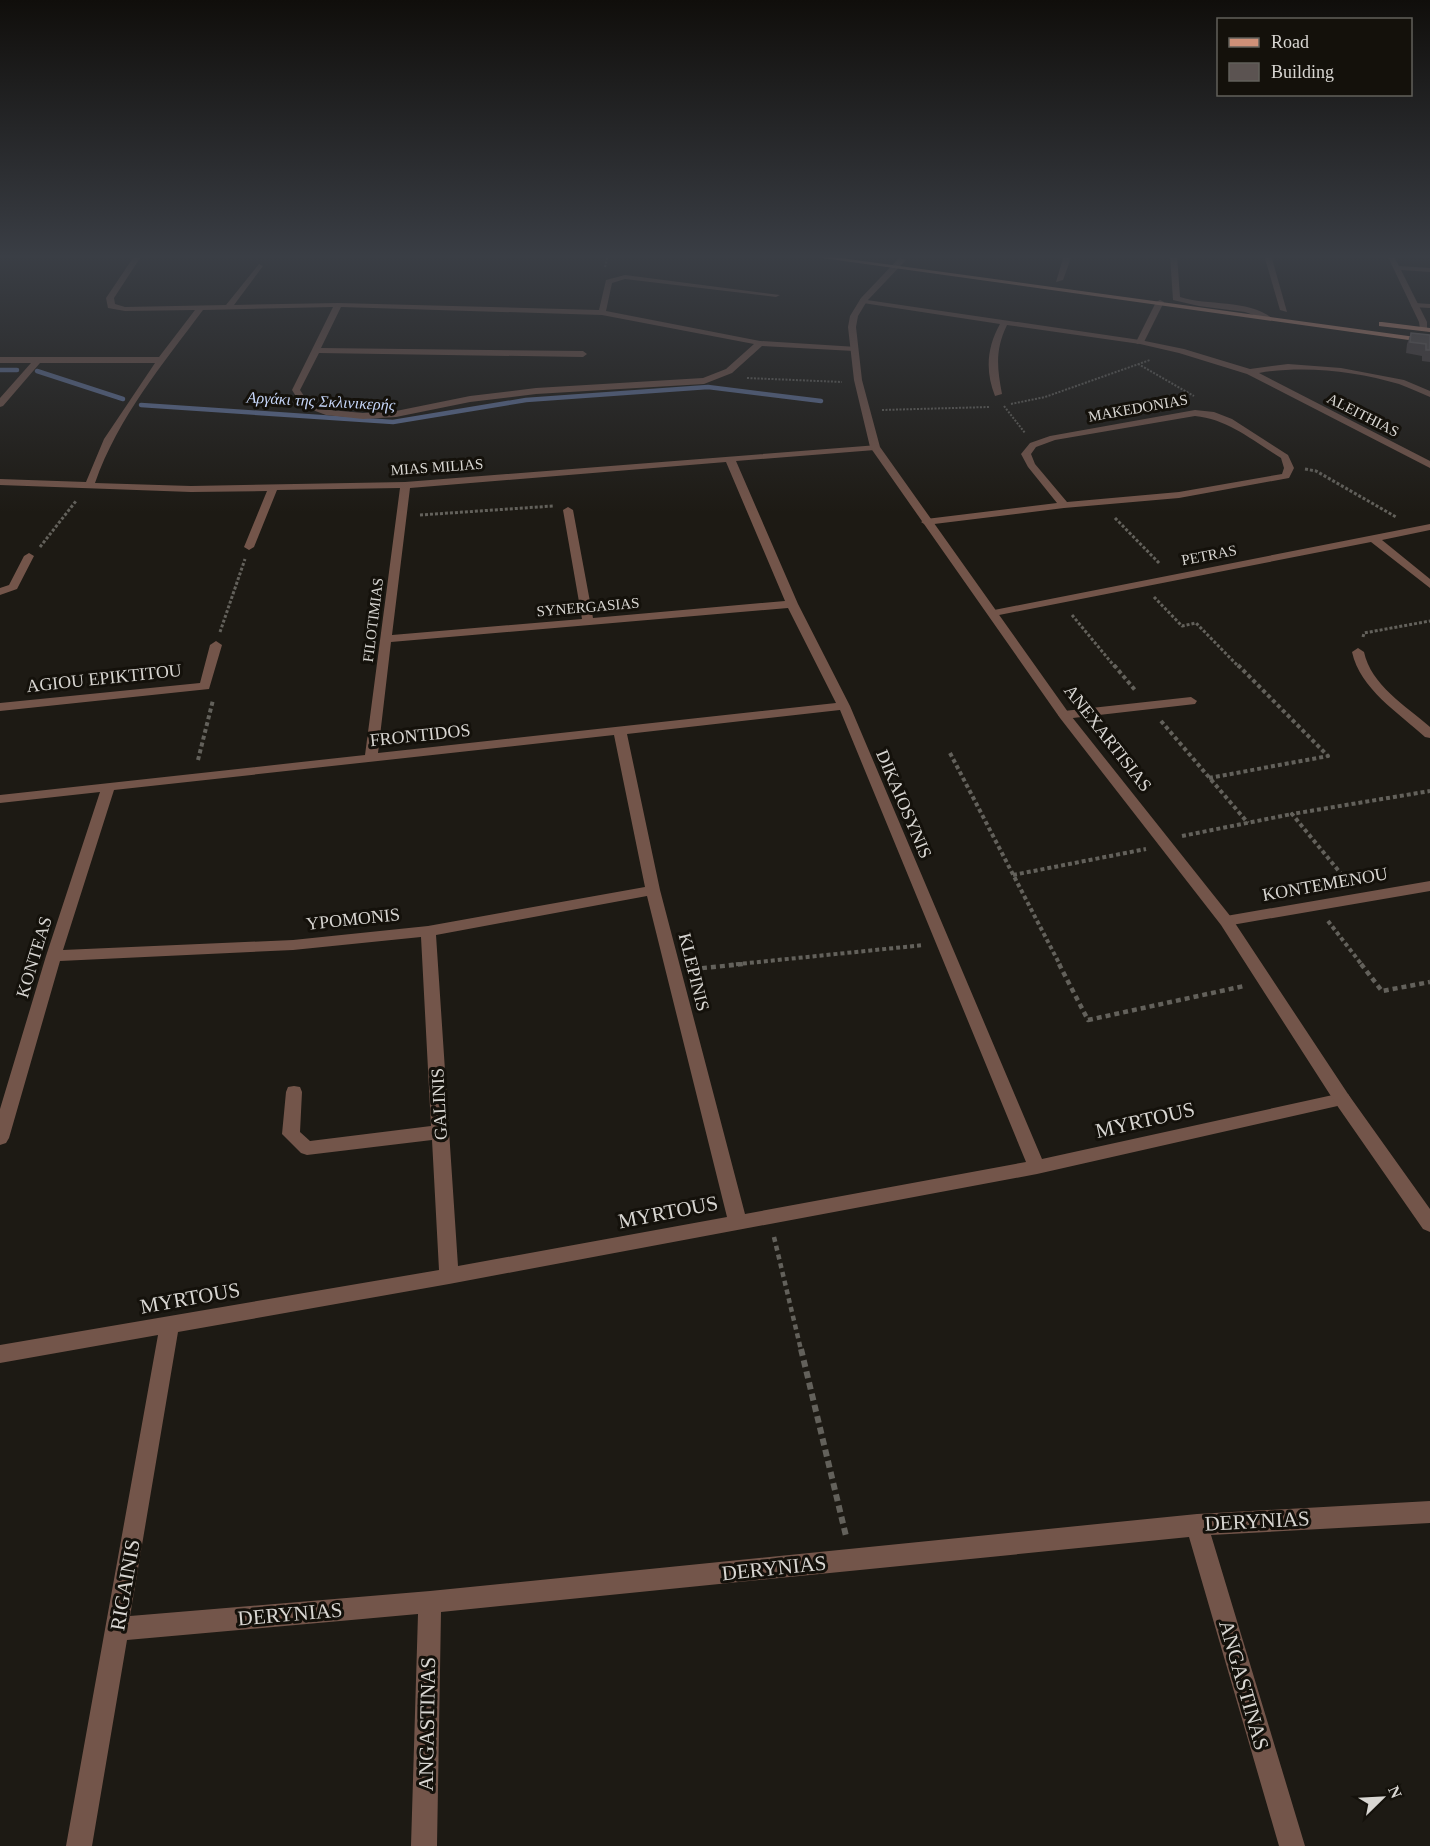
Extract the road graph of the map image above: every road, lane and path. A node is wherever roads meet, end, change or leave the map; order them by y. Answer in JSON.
{"nodes":[{"id":1,"x":176,"y":341,"type":"edge"},
{"id":2,"x":319,"y":341,"type":"edge"},
{"id":3,"x":750,"y":341,"type":"edge"},
{"id":4,"x":854,"y":341,"type":"edge"},
{"id":5,"x":995,"y":341,"type":"edge"},
{"id":6,"x":1135,"y":341,"type":"edge"},
{"id":7,"x":1140,"y":342,"type":"joint"},
{"id":8,"x":760,"y":343,"type":"junction"},
{"id":9,"x":854,"y":349,"type":"junction"},
{"id":10,"x":315,"y":350,"type":"junction"},
{"id":11,"x":1181,"y":351,"type":"junction"},
{"id":12,"x":583,"y":354,"type":"dead end"},
{"id":13,"x":0,"y":360,"type":"edge"},
{"id":14,"x":38,"y":360,"type":"junction"},
{"id":15,"x":162,"y":360,"type":"junction"},
{"id":16,"x":1138,"y":364,"type":"junction"},
{"id":17,"x":1250,"y":372,"type":"junction"},
{"id":18,"x":722,"y":377,"type":"junction"},
{"id":19,"x":860,"y":383,"type":"junction"},
{"id":20,"x":998,"y":394,"type":"dead end"},
{"id":21,"x":1430,"y":394,"type":"edge"},
{"id":22,"x":0,"y":404,"type":"edge"},
{"id":23,"x":1003,"y":405,"type":"junction"},
{"id":24,"x":864,"y":410,"type":"junction"},
{"id":25,"x":1204,"y":414,"type":"junction"},
{"id":26,"x":1033,"y":445,"type":"junction"},
{"id":27,"x":875,"y":447,"type":"junction"},
{"id":28,"x":1430,"y":455,"type":"edge"},
{"id":29,"x":1417,"y":458,"type":"junction"},
{"id":30,"x":730,"y":459,"type":"junction"},
{"id":31,"x":1430,"y":465,"type":"edge"},
{"id":32,"x":1289,"y":468,"type":"junction"},
{"id":33,"x":0,"y":482,"type":"edge"},
{"id":34,"x":90,"y":484,"type":"junction"},
{"id":35,"x":405,"y":485,"type":"junction"},
{"id":36,"x":273,"y":488,"type":"junction"},
{"id":37,"x":1100,"y":502,"type":"junction"},
{"id":38,"x":1064,"y":505,"type":"junction"},
{"id":39,"x":568,"y":510,"type":"joint"},
{"id":40,"x":401,"y":517,"type":"junction"},
{"id":41,"x":926,"y":522,"type":"junction"},
{"id":42,"x":1430,"y":526,"type":"edge"},
{"id":43,"x":1416,"y":529,"type":"junction"},
{"id":44,"x":1373,"y":538,"type":"junction"},
{"id":45,"x":249,"y":547,"type":"joint"},
{"id":46,"x":29,"y":556,"type":"joint"},
{"id":47,"x":1172,"y":577,"type":"junction"},
{"id":48,"x":1141,"y":583,"type":"junction"},
{"id":49,"x":1430,"y":585,"type":"edge"},
{"id":50,"x":0,"y":592,"type":"edge"},
{"id":51,"x":1059,"y":600,"type":"junction"},
{"id":52,"x":792,"y":604,"type":"junction"},
{"id":53,"x":994,"y":613,"type":"junction"},
{"id":54,"x":1430,"y":621,"type":"edge"},
{"id":55,"x":588,"y":622,"type":"junction"},
{"id":56,"x":386,"y":639,"type":"junction"},
{"id":57,"x":216,"y":645,"type":"joint"},
{"id":58,"x":1358,"y":652,"type":"joint"},
{"id":59,"x":205,"y":686,"type":"junction"},
{"id":60,"x":1191,"y":701,"type":"dead end"},
{"id":61,"x":843,"y":706,"type":"junction"},
{"id":62,"x":1149,"y":706,"type":"junction"},
{"id":63,"x":0,"y":707,"type":"edge"},
{"id":64,"x":1064,"y":715,"type":"junction"},
{"id":65,"x":620,"y":730,"type":"junction"},
{"id":66,"x":1430,"y":734,"type":"edge"},
{"id":67,"x":950,"y":753,"type":"dead end"},
{"id":68,"x":371,"y":758,"type":"junction"},
{"id":69,"x":194,"y":778,"type":"junction"},
{"id":70,"x":1209,"y":778,"type":"junction"},
{"id":71,"x":108,"y":788,"type":"junction"},
{"id":72,"x":1430,"y":791,"type":"edge"},
{"id":73,"x":0,"y":799,"type":"edge"},
{"id":74,"x":1292,"y":814,"type":"junction"},
{"id":75,"x":1248,"y":823,"type":"junction"},
{"id":76,"x":1165,"y":842,"type":"junction"},
{"id":77,"x":1013,"y":875,"type":"junction"},
{"id":78,"x":1430,"y":886,"type":"edge"},
{"id":79,"x":653,"y":890,"type":"junction"},
{"id":80,"x":1361,"y":897,"type":"junction"},
{"id":81,"x":1316,"y":905,"type":"junction"},
{"id":82,"x":1226,"y":921,"type":"junction"},
{"id":83,"x":428,"y":931,"type":"junction"},
{"id":84,"x":943,"y":943,"type":"junction"},
{"id":85,"x":54,"y":956,"type":"junction"},
{"id":86,"x":674,"y":971,"type":"junction"},
{"id":87,"x":1266,"y":982,"type":"junction"},
{"id":88,"x":1430,"y":982,"type":"edge"},
{"id":89,"x":294,"y":1092,"type":"dead end"},
{"id":90,"x":1342,"y":1099,"type":"junction"},
{"id":91,"x":440,"y":1132,"type":"junction"},
{"id":92,"x":0,"y":1138,"type":"edge"},
{"id":93,"x":1037,"y":1167,"type":"junction"},
{"id":94,"x":769,"y":1216,"type":"junction"},
{"id":95,"x":738,"y":1222,"type":"junction"},
{"id":96,"x":1430,"y":1224,"type":"edge"},
{"id":97,"x":449,"y":1276,"type":"junction"},
{"id":98,"x":170,"y":1323,"type":"junction"},
{"id":99,"x":0,"y":1354,"type":"edge"},
{"id":100,"x":1430,"y":1512,"type":"edge"},
{"id":101,"x":1197,"y":1525,"type":"junction"},
{"id":102,"x":852,"y":1560,"type":"junction"},
{"id":103,"x":430,"y":1602,"type":"junction"},
{"id":104,"x":118,"y":1629,"type":"junction"},
{"id":105,"x":79,"y":1846,"type":"edge"},
{"id":106,"x":424,"y":1846,"type":"edge"},
{"id":107,"x":1292,"y":1846,"type":"edge"}],
"edges":[{"from":1,"to":15,"type":"street"},
{"from":2,"to":10,"type":"street"},
{"from":3,"to":8,"type":"street"},
{"from":4,"to":9,"type":"street","name":"ANEXARTISIAS"},
{"from":5,"to":20,"type":"street"},
{"from":6,"to":7,"type":"street","name":"ALEITHIAS"},
{"from":7,"to":11,"type":"street","name":"ALEITHIAS"},
{"from":8,"to":9,"type":"street"},
{"from":8,"to":18,"type":"street"},
{"from":9,"to":19,"type":"street","name":"ANEXARTISIAS"},
{"from":10,"to":12,"type":"street"},
{"from":10,"to":18,"type":"street"},
{"from":11,"to":16,"type":"path"},
{"from":11,"to":17,"type":"street","name":"ALEITHIAS"},
{"from":13,"to":14,"type":"street"},
{"from":14,"to":15,"type":"street"},
{"from":14,"to":22,"type":"street"},
{"from":15,"to":34,"type":"street"},
{"from":16,"to":23,"type":"path"},
{"from":16,"to":25,"type":"path"},
{"from":17,"to":21,"type":"street"},
{"from":17,"to":29,"type":"street","name":"ALEITHIAS"},
{"from":18,"to":19,"type":"path"},
{"from":19,"to":24,"type":"street","name":"ANEXARTISIAS"},
{"from":23,"to":24,"type":"path"},
{"from":23,"to":26,"type":"path"},
{"from":24,"to":27,"type":"street","name":"ANEXARTISIAS"},
{"from":25,"to":26,"type":"street","name":"MAKEDONIAS"},
{"from":25,"to":32,"type":"street","name":"MAKEDONIAS"},
{"from":26,"to":38,"type":"street"},
{"from":27,"to":30,"type":"street","name":"MIAS MILIAS"},
{"from":27,"to":41,"type":"street","name":"ANEXARTISIAS"},
{"from":28,"to":29,"type":"street"},
{"from":29,"to":31,"type":"street","name":"ALEITHIAS"},
{"from":30,"to":35,"type":"street","name":"MIAS MILIAS"},
{"from":30,"to":52,"type":"street","name":"DIKAIOSYNIS"},
{"from":32,"to":37,"type":"street"},
{"from":32,"to":43,"type":"path"},
{"from":33,"to":34,"type":"street","name":"MIAS MILIAS"},
{"from":34,"to":36,"type":"street","name":"MIAS MILIAS"},
{"from":34,"to":46,"type":"path"},
{"from":35,"to":36,"type":"street","name":"MIAS MILIAS"},
{"from":35,"to":40,"type":"street","name":"FILOTIMIAS"},
{"from":36,"to":45,"type":"street"},
{"from":37,"to":38,"type":"street"},
{"from":37,"to":47,"type":"path"},
{"from":38,"to":41,"type":"street"},
{"from":39,"to":40,"type":"path"},
{"from":39,"to":55,"type":"street"},
{"from":40,"to":56,"type":"street","name":"FILOTIMIAS"},
{"from":41,"to":53,"type":"street","name":"ANEXARTISIAS"},
{"from":42,"to":43,"type":"street","name":"PETRAS"},
{"from":43,"to":44,"type":"street","name":"PETRAS"},
{"from":44,"to":47,"type":"street","name":"PETRAS"},
{"from":44,"to":49,"type":"street"},
{"from":45,"to":57,"type":"path"},
{"from":46,"to":50,"type":"street"},
{"from":47,"to":48,"type":"street","name":"PETRAS"},
{"from":48,"to":51,"type":"street","name":"PETRAS"},
{"from":48,"to":70,"type":"path"},
{"from":51,"to":53,"type":"street","name":"PETRAS"},
{"from":51,"to":62,"type":"path"},
{"from":52,"to":55,"type":"street","name":"SYNERGASIAS"},
{"from":52,"to":61,"type":"street","name":"DIKAIOSYNIS"},
{"from":53,"to":64,"type":"street","name":"ANEXARTISIAS"},
{"from":54,"to":58,"type":"path"},
{"from":55,"to":56,"type":"street","name":"SYNERGASIAS"},
{"from":56,"to":68,"type":"street","name":"FILOTIMIAS"},
{"from":57,"to":59,"type":"street","name":"AGIOU EPIKTITOU"},
{"from":58,"to":66,"type":"street"},
{"from":59,"to":63,"type":"street","name":"AGIOU EPIKTITOU"},
{"from":59,"to":69,"type":"path"},
{"from":60,"to":62,"type":"street"},
{"from":61,"to":65,"type":"street","name":"FRONTIDOS"},
{"from":61,"to":84,"type":"street","name":"DIKAIOSYNIS"},
{"from":62,"to":64,"type":"street"},
{"from":62,"to":70,"type":"path"},
{"from":64,"to":76,"type":"street","name":"ANEXARTISIAS"},
{"from":65,"to":68,"type":"street","name":"FRONTIDOS"},
{"from":65,"to":79,"type":"street","name":"KLEPINIS"},
{"from":67,"to":77,"type":"path"},
{"from":68,"to":69,"type":"street","name":"FRONTIDOS"},
{"from":69,"to":71,"type":"street","name":"FRONTIDOS"},
{"from":70,"to":75,"type":"path"},
{"from":71,"to":73,"type":"street","name":"FRONTIDOS"},
{"from":71,"to":85,"type":"street","name":"KONTEAS"},
{"from":72,"to":74,"type":"path"},
{"from":74,"to":75,"type":"path"},
{"from":74,"to":80,"type":"path"},
{"from":75,"to":76,"type":"path"},
{"from":76,"to":77,"type":"path"},
{"from":76,"to":82,"type":"street","name":"ANEXARTISIAS"},
{"from":77,"to":87,"type":"path"},
{"from":78,"to":80,"type":"street","name":"KONTEMENOU"},
{"from":79,"to":83,"type":"street","name":"YPOMONIS"},
{"from":79,"to":86,"type":"street","name":"KLEPINIS"},
{"from":80,"to":81,"type":"street","name":"KONTEMENOU"},
{"from":81,"to":82,"type":"street","name":"KONTEMENOU"},
{"from":81,"to":88,"type":"path"},
{"from":82,"to":87,"type":"street","name":"ANEXARTISIAS"},
{"from":83,"to":85,"type":"street","name":"YPOMONIS"},
{"from":83,"to":91,"type":"street","name":"GALINIS"},
{"from":84,"to":86,"type":"path"},
{"from":84,"to":93,"type":"street","name":"DIKAIOSYNIS"},
{"from":85,"to":92,"type":"street","name":"KONTEAS"},
{"from":86,"to":95,"type":"street","name":"KLEPINIS"},
{"from":87,"to":90,"type":"street","name":"ANEXARTISIAS"},
{"from":89,"to":91,"type":"street"},
{"from":90,"to":93,"type":"street","name":"MYRTOUS"},
{"from":90,"to":96,"type":"street","name":"ANEXARTISIAS"},
{"from":91,"to":97,"type":"street","name":"GALINIS"},
{"from":93,"to":94,"type":"street","name":"MYRTOUS"},
{"from":94,"to":95,"type":"street","name":"MYRTOUS"},
{"from":94,"to":102,"type":"path"},
{"from":95,"to":97,"type":"street","name":"MYRTOUS"},
{"from":97,"to":98,"type":"street","name":"MYRTOUS"},
{"from":98,"to":99,"type":"street","name":"MYRTOUS"},
{"from":98,"to":104,"type":"street","name":"RIGAINIS"},
{"from":100,"to":101,"type":"street","name":"DERYNIAS"},
{"from":101,"to":102,"type":"street","name":"DERYNIAS"},
{"from":101,"to":107,"type":"street","name":"ANGASTINAS"},
{"from":102,"to":103,"type":"street","name":"DERYNIAS"},
{"from":103,"to":104,"type":"street","name":"DERYNIAS"},
{"from":103,"to":106,"type":"street","name":"ANGASTINAS"},
{"from":104,"to":105,"type":"street","name":"RIGAINIS"}]}
